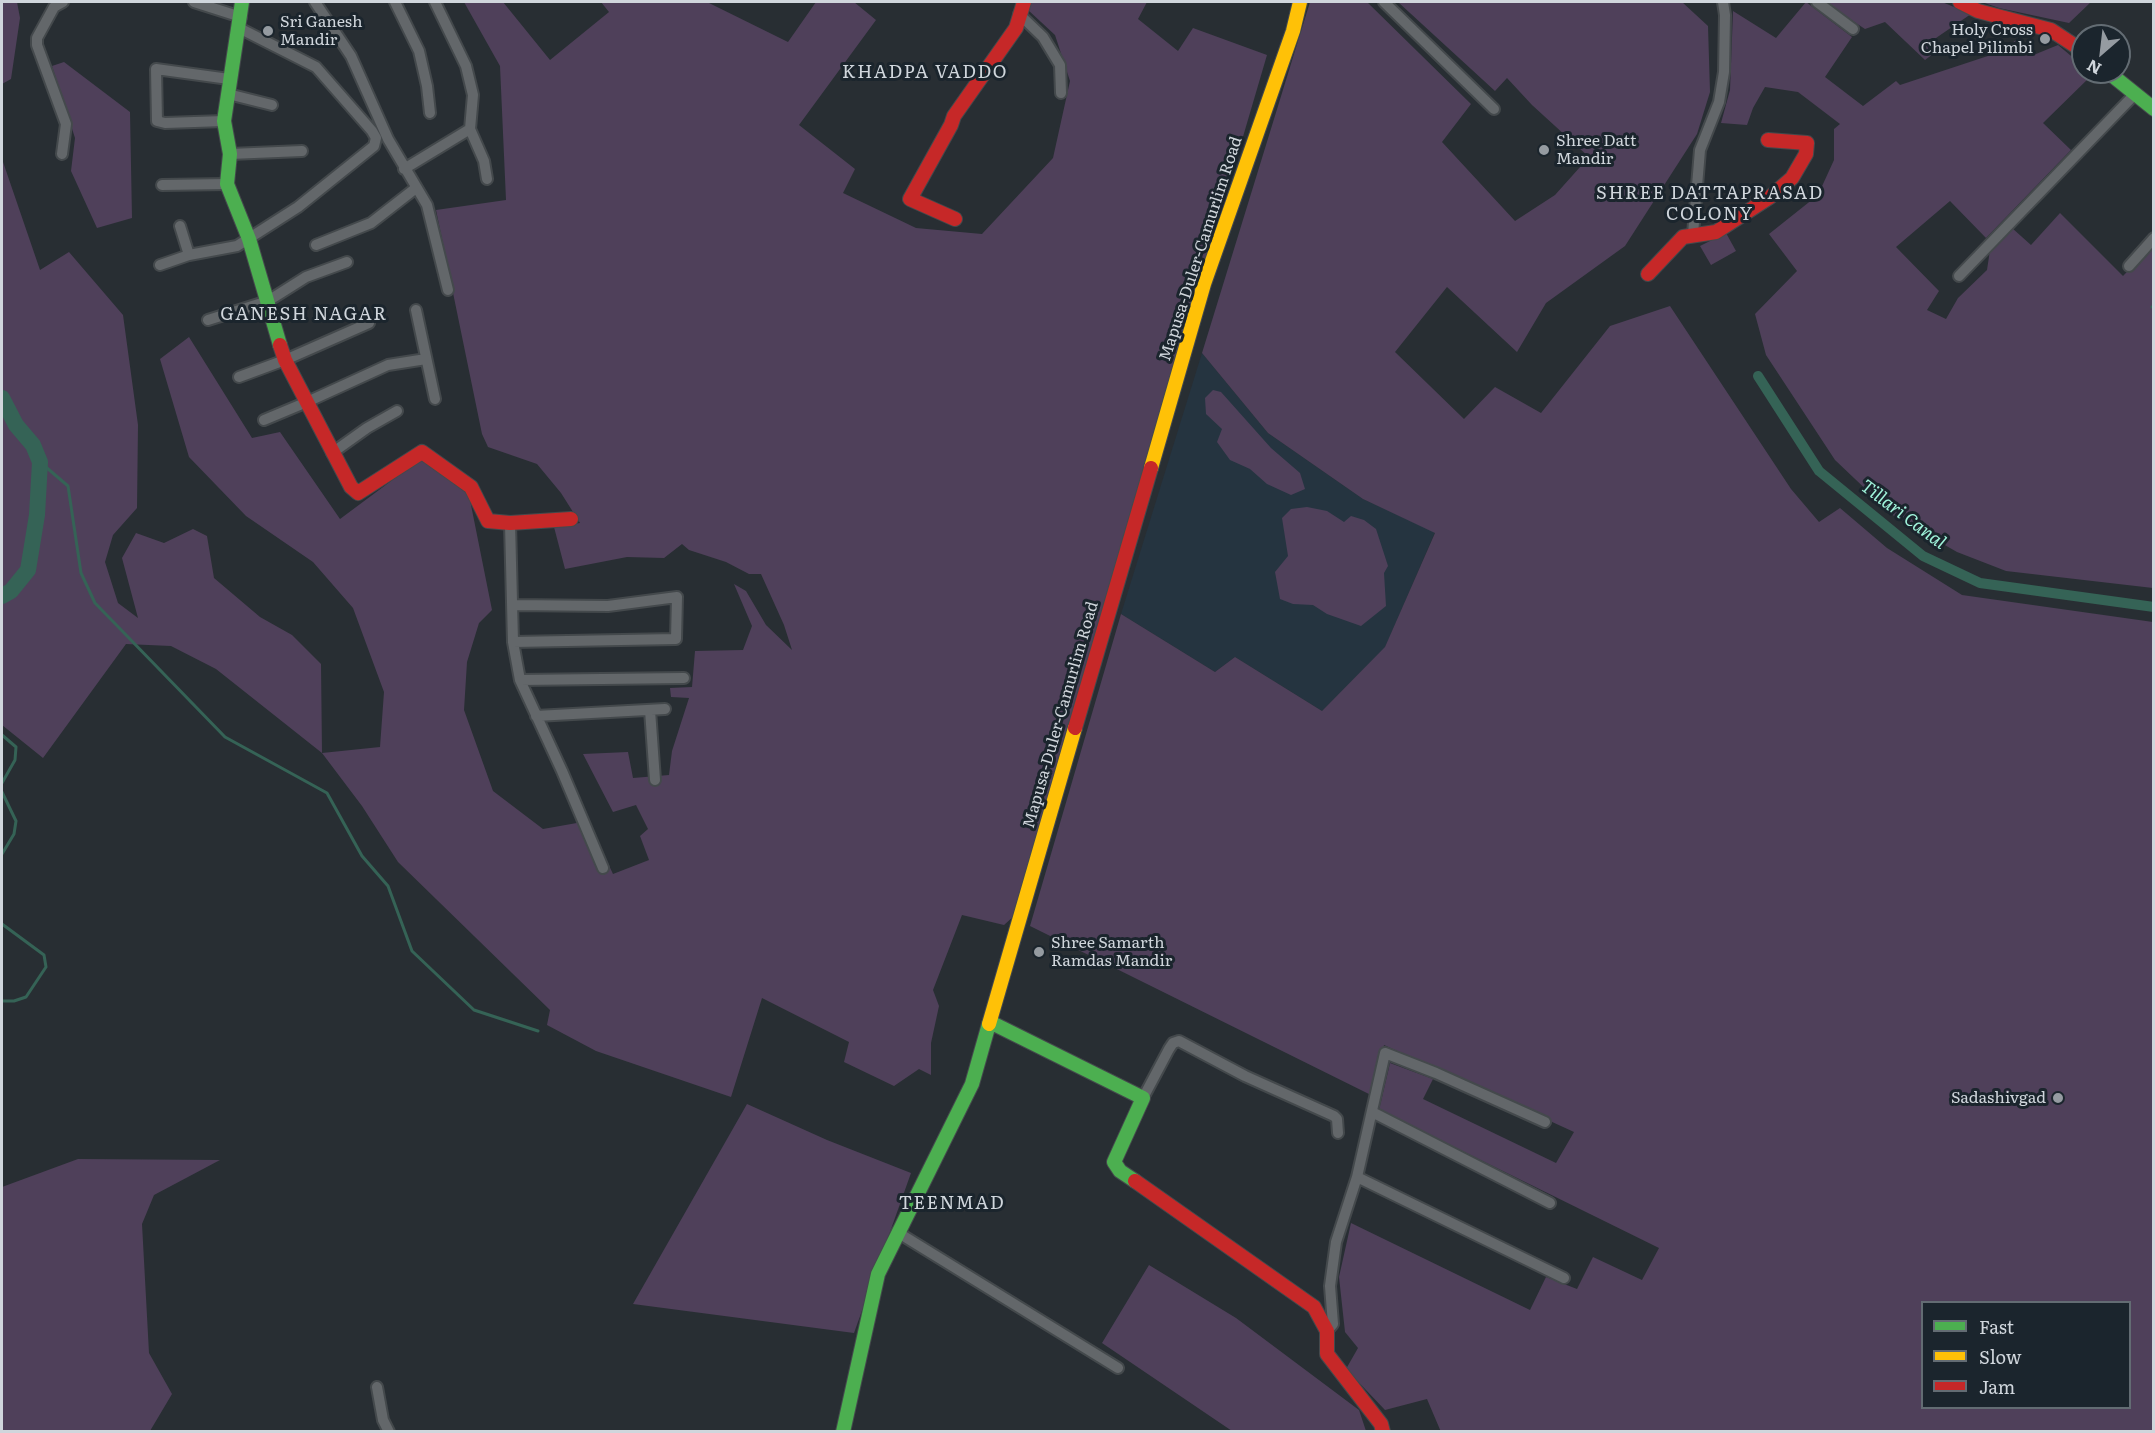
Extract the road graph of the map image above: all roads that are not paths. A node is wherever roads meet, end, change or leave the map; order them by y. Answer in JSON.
{"nodes":[{"id":1,"x":63,"y":2,"type":"edge"},
{"id":2,"x":194,"y":2,"type":"edge"},
{"id":3,"x":242,"y":2,"type":"edge"},
{"id":4,"x":315,"y":2,"type":"edge"},
{"id":5,"x":395,"y":2,"type":"edge"},
{"id":6,"x":435,"y":2,"type":"edge"},
{"id":7,"x":1300,"y":2,"type":"edge"},
{"id":8,"x":1384,"y":2,"type":"edge"},
{"id":9,"x":1724,"y":2,"type":"edge"},
{"id":10,"x":1817,"y":2,"type":"edge"},
{"id":11,"x":1960,"y":2,"type":"edge"},
{"id":12,"x":1022,"y":8,"type":"edge"},
{"id":13,"x":240,"y":22,"type":"junction"},
{"id":14,"x":1853,"y":29,"type":"dead end"},
{"id":15,"x":2071,"y":43,"type":"edge"},
{"id":16,"x":229,"y":79,"type":"junction"},
{"id":17,"x":2123,"y":84,"type":"edge"},
{"id":18,"x":1061,"y":93,"type":"dead end"},
{"id":19,"x":228,"y":94,"type":"junction"},
{"id":20,"x":2135,"y":94,"type":"junction"},
{"id":21,"x":272,"y":105,"type":"dead end"},
{"id":22,"x":1494,"y":109,"type":"dead end"},
{"id":23,"x":2154,"y":109,"type":"edge"},
{"id":24,"x":430,"y":113,"type":"dead end"},
{"id":25,"x":224,"y":121,"type":"junction"},
{"id":26,"x":470,"y":129,"type":"junction"},
{"id":27,"x":1768,"y":140,"type":"dead end"},
{"id":28,"x":302,"y":151,"type":"dead end"},
{"id":29,"x":62,"y":154,"type":"dead end"},
{"id":30,"x":230,"y":154,"type":"junction"},
{"id":31,"x":404,"y":169,"type":"junction"},
{"id":32,"x":487,"y":178,"type":"dead end"},
{"id":33,"x":227,"y":183,"type":"junction"},
{"id":34,"x":162,"y":185,"type":"dead end"},
{"id":35,"x":416,"y":188,"type":"junction"},
{"id":36,"x":955,"y":219,"type":"dead end"},
{"id":37,"x":180,"y":226,"type":"dead end"},
{"id":38,"x":1693,"y":234,"type":"junction"},
{"id":39,"x":2154,"y":238,"type":"edge"},
{"id":40,"x":249,"y":239,"type":"junction"},
{"id":41,"x":316,"y":245,"type":"dead end"},
{"id":42,"x":189,"y":255,"type":"junction"},
{"id":43,"x":347,"y":262,"type":"dead end"},
{"id":44,"x":160,"y":265,"type":"dead end"},
{"id":45,"x":2129,"y":266,"type":"dead end"},
{"id":46,"x":1648,"y":274,"type":"dead end"},
{"id":47,"x":1959,"y":276,"type":"dead end"},
{"id":48,"x":448,"y":290,"type":"dead end"},
{"id":49,"x":268,"y":301,"type":"junction"},
{"id":50,"x":416,"y":310,"type":"dead end"},
{"id":51,"x":208,"y":320,"type":"dead end"},
{"id":52,"x":369,"y":323,"type":"dead end"},
{"id":53,"x":426,"y":359,"type":"junction"},
{"id":54,"x":285,"y":360,"type":"junction"},
{"id":55,"x":239,"y":377,"type":"dead end"},
{"id":56,"x":435,"y":399,"type":"dead end"},
{"id":57,"x":308,"y":402,"type":"junction"},
{"id":58,"x":397,"y":411,"type":"dead end"},
{"id":59,"x":264,"y":420,"type":"dead end"},
{"id":60,"x":332,"y":453,"type":"junction"},
{"id":61,"x":572,"y":519,"type":"dead end"},
{"id":62,"x":510,"y":523,"type":"junction"},
{"id":63,"x":512,"y":605,"type":"junction"},
{"id":64,"x":513,"y":642,"type":"junction"},
{"id":65,"x":684,"y":678,"type":"dead end"},
{"id":66,"x":520,"y":680,"type":"junction"},
{"id":67,"x":664,"y":709,"type":"dead end"},
{"id":68,"x":650,"y":710,"type":"junction"},
{"id":69,"x":537,"y":716,"type":"junction"},
{"id":70,"x":655,"y":780,"type":"dead end"},
{"id":71,"x":603,"y":868,"type":"dead end"},
{"id":72,"x":990,"y":1022,"type":"junction"},
{"id":73,"x":1143,"y":1098,"type":"junction"},
{"id":74,"x":1372,"y":1112,"type":"junction"},
{"id":75,"x":1545,"y":1122,"type":"dead end"},
{"id":76,"x":1338,"y":1133,"type":"dead end"},
{"id":77,"x":1358,"y":1177,"type":"junction"},
{"id":78,"x":1550,"y":1203,"type":"dead end"},
{"id":79,"x":897,"y":1232,"type":"junction"},
{"id":80,"x":1564,"y":1278,"type":"dead end"},
{"id":81,"x":1327,"y":1331,"type":"junction"},
{"id":82,"x":1118,"y":1368,"type":"dead end"},
{"id":83,"x":377,"y":1387,"type":"dead end"},
{"id":84,"x":389,"y":1431,"type":"edge"},
{"id":85,"x":843,"y":1431,"type":"edge"},
{"id":86,"x":1383,"y":1431,"type":"edge"}],
"edges":[{"from":1,"to":29,"type":"street"},
{"from":2,"to":13,"type":"street"},
{"from":3,"to":13,"type":"street"},
{"from":4,"to":31,"type":"street"},
{"from":5,"to":24,"type":"street"},
{"from":6,"to":26,"type":"street"},
{"from":7,"to":72,"type":"street","name":"Mapusa-Duler-Camurlim Road"},
{"from":8,"to":22,"type":"street"},
{"from":9,"to":38,"type":"street"},
{"from":10,"to":14,"type":"street"},
{"from":11,"to":15,"type":"street"},
{"from":12,"to":18,"type":"street"},
{"from":12,"to":36,"type":"street"},
{"from":13,"to":16,"type":"street"},
{"from":13,"to":40,"type":"street"},
{"from":16,"to":19,"type":"street"},
{"from":16,"to":25,"type":"street"},
{"from":17,"to":20,"type":"street"},
{"from":19,"to":21,"type":"street"},
{"from":19,"to":25,"type":"street"},
{"from":20,"to":23,"type":"street"},
{"from":20,"to":47,"type":"street"},
{"from":25,"to":30,"type":"street"},
{"from":26,"to":31,"type":"street"},
{"from":26,"to":32,"type":"street"},
{"from":27,"to":38,"type":"street"},
{"from":28,"to":30,"type":"street"},
{"from":30,"to":33,"type":"street"},
{"from":31,"to":35,"type":"street"},
{"from":33,"to":34,"type":"street"},
{"from":33,"to":40,"type":"street"},
{"from":35,"to":41,"type":"street"},
{"from":35,"to":48,"type":"street"},
{"from":37,"to":42,"type":"street"},
{"from":38,"to":46,"type":"street"},
{"from":39,"to":45,"type":"street"},
{"from":40,"to":42,"type":"street"},
{"from":40,"to":49,"type":"street"},
{"from":42,"to":44,"type":"street"},
{"from":43,"to":49,"type":"street"},
{"from":49,"to":51,"type":"street"},
{"from":49,"to":54,"type":"street"},
{"from":50,"to":53,"type":"street"},
{"from":52,"to":54,"type":"street"},
{"from":53,"to":56,"type":"street"},
{"from":53,"to":57,"type":"street"},
{"from":54,"to":55,"type":"street"},
{"from":54,"to":57,"type":"street"},
{"from":57,"to":59,"type":"street"},
{"from":57,"to":60,"type":"street"},
{"from":58,"to":60,"type":"street"},
{"from":60,"to":62,"type":"street"},
{"from":61,"to":62,"type":"street"},
{"from":62,"to":63,"type":"street"},
{"from":63,"to":64,"type":"street"},
{"from":63,"to":64,"type":"street"},
{"from":64,"to":66,"type":"street"},
{"from":65,"to":66,"type":"street"},
{"from":66,"to":69,"type":"street"},
{"from":67,"to":68,"type":"street"},
{"from":68,"to":69,"type":"street"},
{"from":68,"to":70,"type":"street"},
{"from":69,"to":71,"type":"street"},
{"from":72,"to":73,"type":"street"},
{"from":72,"to":79,"type":"street","name":"Mapusa-Duler-Camurlim Road"},
{"from":73,"to":76,"type":"street"},
{"from":73,"to":81,"type":"street"},
{"from":74,"to":75,"type":"street"},
{"from":74,"to":77,"type":"street"},
{"from":74,"to":78,"type":"street"},
{"from":77,"to":80,"type":"street"},
{"from":77,"to":81,"type":"street"},
{"from":79,"to":82,"type":"street"},
{"from":79,"to":85,"type":"street","name":"Mapusa-Duler-Camurlim Road"},
{"from":81,"to":86,"type":"street"},
{"from":83,"to":84,"type":"street"}]}
